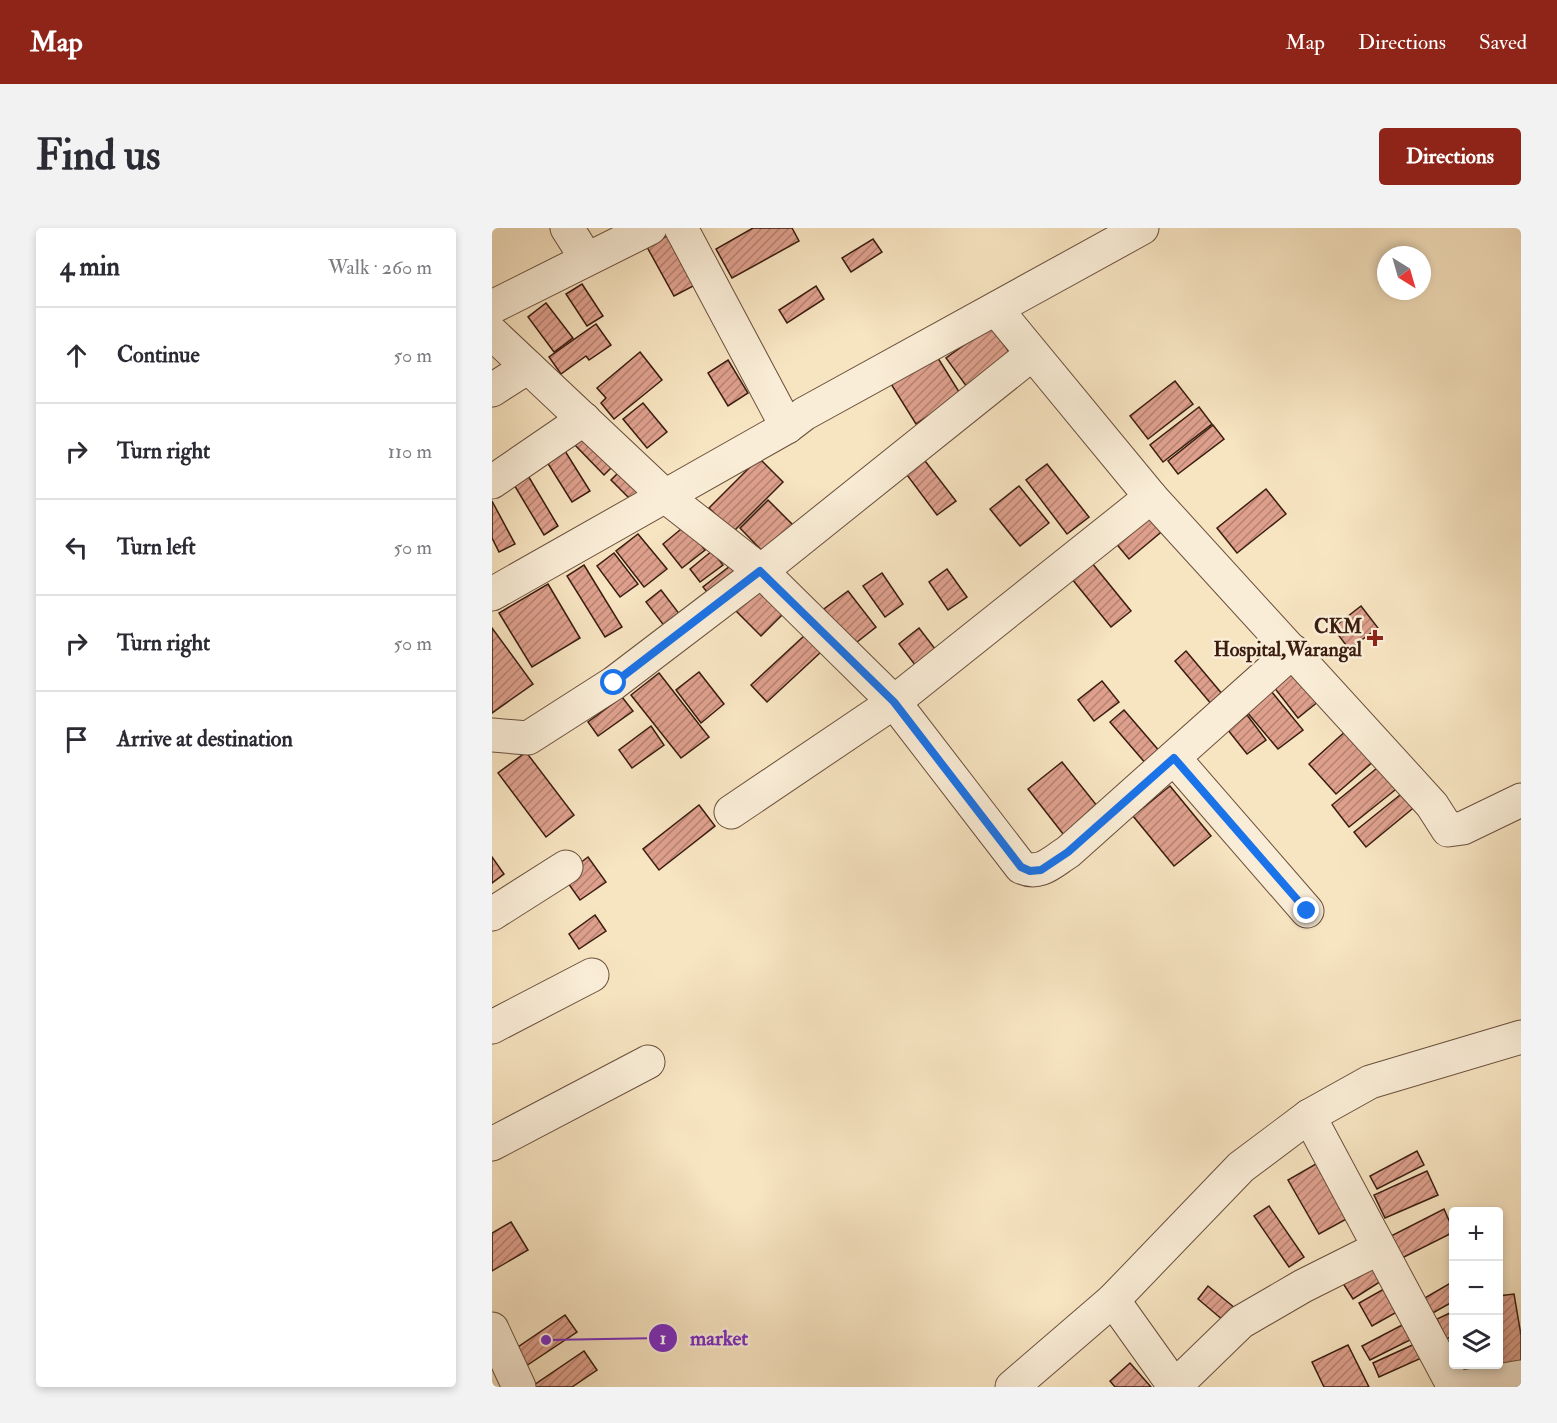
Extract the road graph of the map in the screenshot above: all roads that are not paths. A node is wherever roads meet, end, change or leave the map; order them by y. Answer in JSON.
{"nodes":[{"id":1,"x":567,"y":228,"type":"edge"},
{"id":2,"x":650,"y":228,"type":"edge"},
{"id":3,"x":681,"y":228,"type":"edge"},
{"id":4,"x":1142,"y":228,"type":"edge"},
{"id":5,"x":586,"y":258,"type":"junction"},
{"id":6,"x":492,"y":307,"type":"edge"},
{"id":7,"x":996,"y":309,"type":"junction"},
{"id":8,"x":492,"y":333,"type":"edge"},
{"id":9,"x":1032,"y":354,"type":"junction"},
{"id":10,"x":528,"y":367,"type":"junction"},
{"id":11,"x":492,"y":390,"type":"edge"},
{"id":12,"x":584,"y":419,"type":"junction"},
{"id":13,"x":787,"y":427,"type":"junction"},
{"id":14,"x":492,"y":482,"type":"edge"},
{"id":15,"x":665,"y":496,"type":"junction"},
{"id":16,"x":1151,"y":497,"type":"junction"},
{"id":17,"x":760,"y":571,"type":"junction"},
{"id":18,"x":492,"y":594,"type":"edge"},
{"id":19,"x":1293,"y":651,"type":"junction"},
{"id":20,"x":894,"y":702,"type":"junction"},
{"id":21,"x":492,"y":735,"type":"edge"},
{"id":22,"x":1174,"y":758,"type":"junction"},
{"id":23,"x":1521,"y":800,"type":"edge"},
{"id":24,"x":731,"y":812,"type":"dead end"},
{"id":25,"x":566,"y":867,"type":"dead end"},
{"id":26,"x":1307,"y":911,"type":"dead end"},
{"id":27,"x":492,"y":914,"type":"edge"},
{"id":28,"x":592,"y":975,"type":"dead end"},
{"id":29,"x":492,"y":1027,"type":"edge"},
{"id":30,"x":1521,"y":1038,"type":"edge"},
{"id":31,"x":648,"y":1062,"type":"dead end"},
{"id":32,"x":1309,"y":1116,"type":"junction"},
{"id":33,"x":492,"y":1144,"type":"edge"},
{"id":34,"x":1378,"y":1248,"type":"junction"},
{"id":35,"x":1113,"y":1300,"type":"junction"},
{"id":36,"x":492,"y":1329,"type":"edge"},
{"id":37,"x":1521,"y":1377,"type":"edge"},
{"id":38,"x":519,"y":1387,"type":"edge"},
{"id":39,"x":1012,"y":1387,"type":"edge"},
{"id":40,"x":1175,"y":1387,"type":"edge"},
{"id":41,"x":1454,"y":1387,"type":"edge"},
{"id":42,"x":1463,"y":1387,"type":"edge"}],
"edges":[{"from":1,"to":5,"type":"street"},
{"from":2,"to":5,"type":"street"},
{"from":3,"to":13,"type":"street"},
{"from":4,"to":7,"type":"street"},
{"from":5,"to":6,"type":"street"},
{"from":7,"to":9,"type":"street"},
{"from":7,"to":13,"type":"street"},
{"from":8,"to":10,"type":"street"},
{"from":9,"to":16,"type":"street"},
{"from":9,"to":17,"type":"street"},
{"from":10,"to":11,"type":"street"},
{"from":10,"to":12,"type":"street"},
{"from":12,"to":14,"type":"street"},
{"from":12,"to":15,"type":"street"},
{"from":13,"to":15,"type":"street"},
{"from":15,"to":17,"type":"street"},
{"from":15,"to":18,"type":"street"},
{"from":16,"to":19,"type":"street"},
{"from":16,"to":20,"type":"street"},
{"from":17,"to":20,"type":"street"},
{"from":17,"to":21,"type":"street"},
{"from":19,"to":22,"type":"street"},
{"from":19,"to":23,"type":"street"},
{"from":20,"to":22,"type":"street"},
{"from":20,"to":24,"type":"street"},
{"from":22,"to":26,"type":"street"},
{"from":25,"to":27,"type":"street"},
{"from":28,"to":29,"type":"street"},
{"from":30,"to":32,"type":"street"},
{"from":31,"to":33,"type":"street"},
{"from":32,"to":34,"type":"street"},
{"from":32,"to":35,"type":"street"},
{"from":34,"to":40,"type":"street"},
{"from":34,"to":41,"type":"street"},
{"from":35,"to":39,"type":"street"},
{"from":35,"to":40,"type":"street"},
{"from":36,"to":38,"type":"street"},
{"from":37,"to":42,"type":"street"}]}
